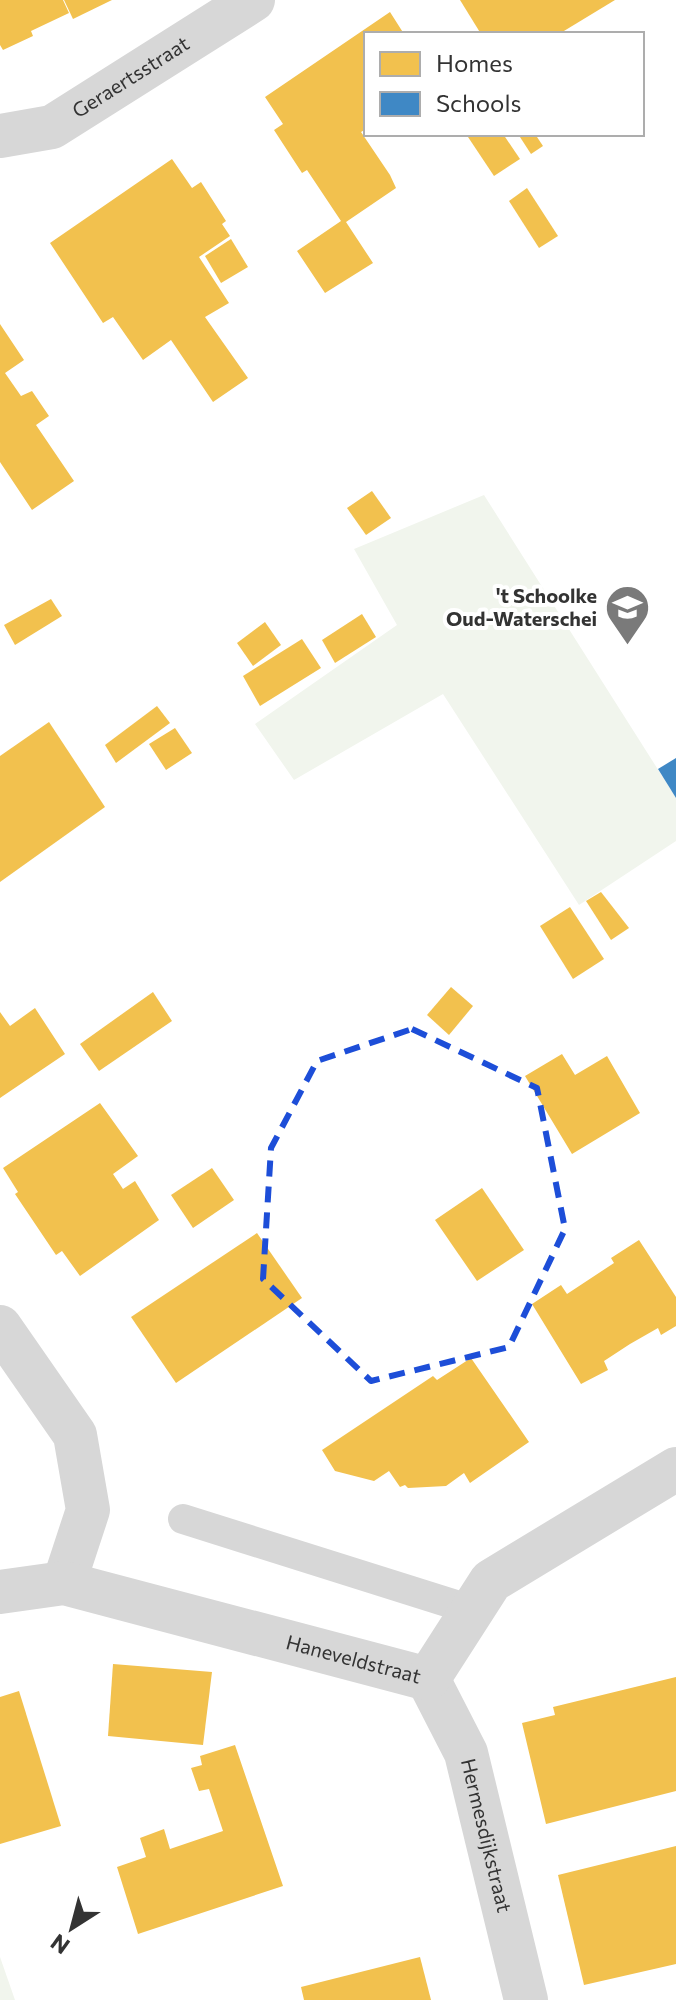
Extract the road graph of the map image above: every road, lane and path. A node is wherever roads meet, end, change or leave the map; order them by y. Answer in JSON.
{"nodes":[{"id":1,"x":253,"y":0,"type":"edge"},
{"id":2,"x":0,"y":136,"type":"edge"},
{"id":3,"x":0,"y":1327,"type":"edge"},
{"id":4,"x":676,"y":1469,"type":"edge"},
{"id":5,"x":183,"y":1519,"type":"dead end"},
{"id":6,"x":64,"y":1583,"type":"junction"},
{"id":7,"x":0,"y":1592,"type":"edge"},
{"id":8,"x":472,"y":1610,"type":"junction"},
{"id":9,"x":428,"y":1679,"type":"junction"},
{"id":10,"x":526,"y":2000,"type":"edge"}],
"edges":[{"from":1,"to":2,"type":"street","name":"Geraertsstraat"},
{"from":3,"to":6,"type":"street"},
{"from":4,"to":8,"type":"street","name":"Haneveldstraat"},
{"from":5,"to":8,"type":"lane"},
{"from":6,"to":7,"type":"street","name":"Haneveldstraat"},
{"from":6,"to":9,"type":"street","name":"Haneveldstraat"},
{"from":8,"to":9,"type":"street","name":"Haneveldstraat"},
{"from":9,"to":10,"type":"street","name":"Hermesdijkstraat"}]}
